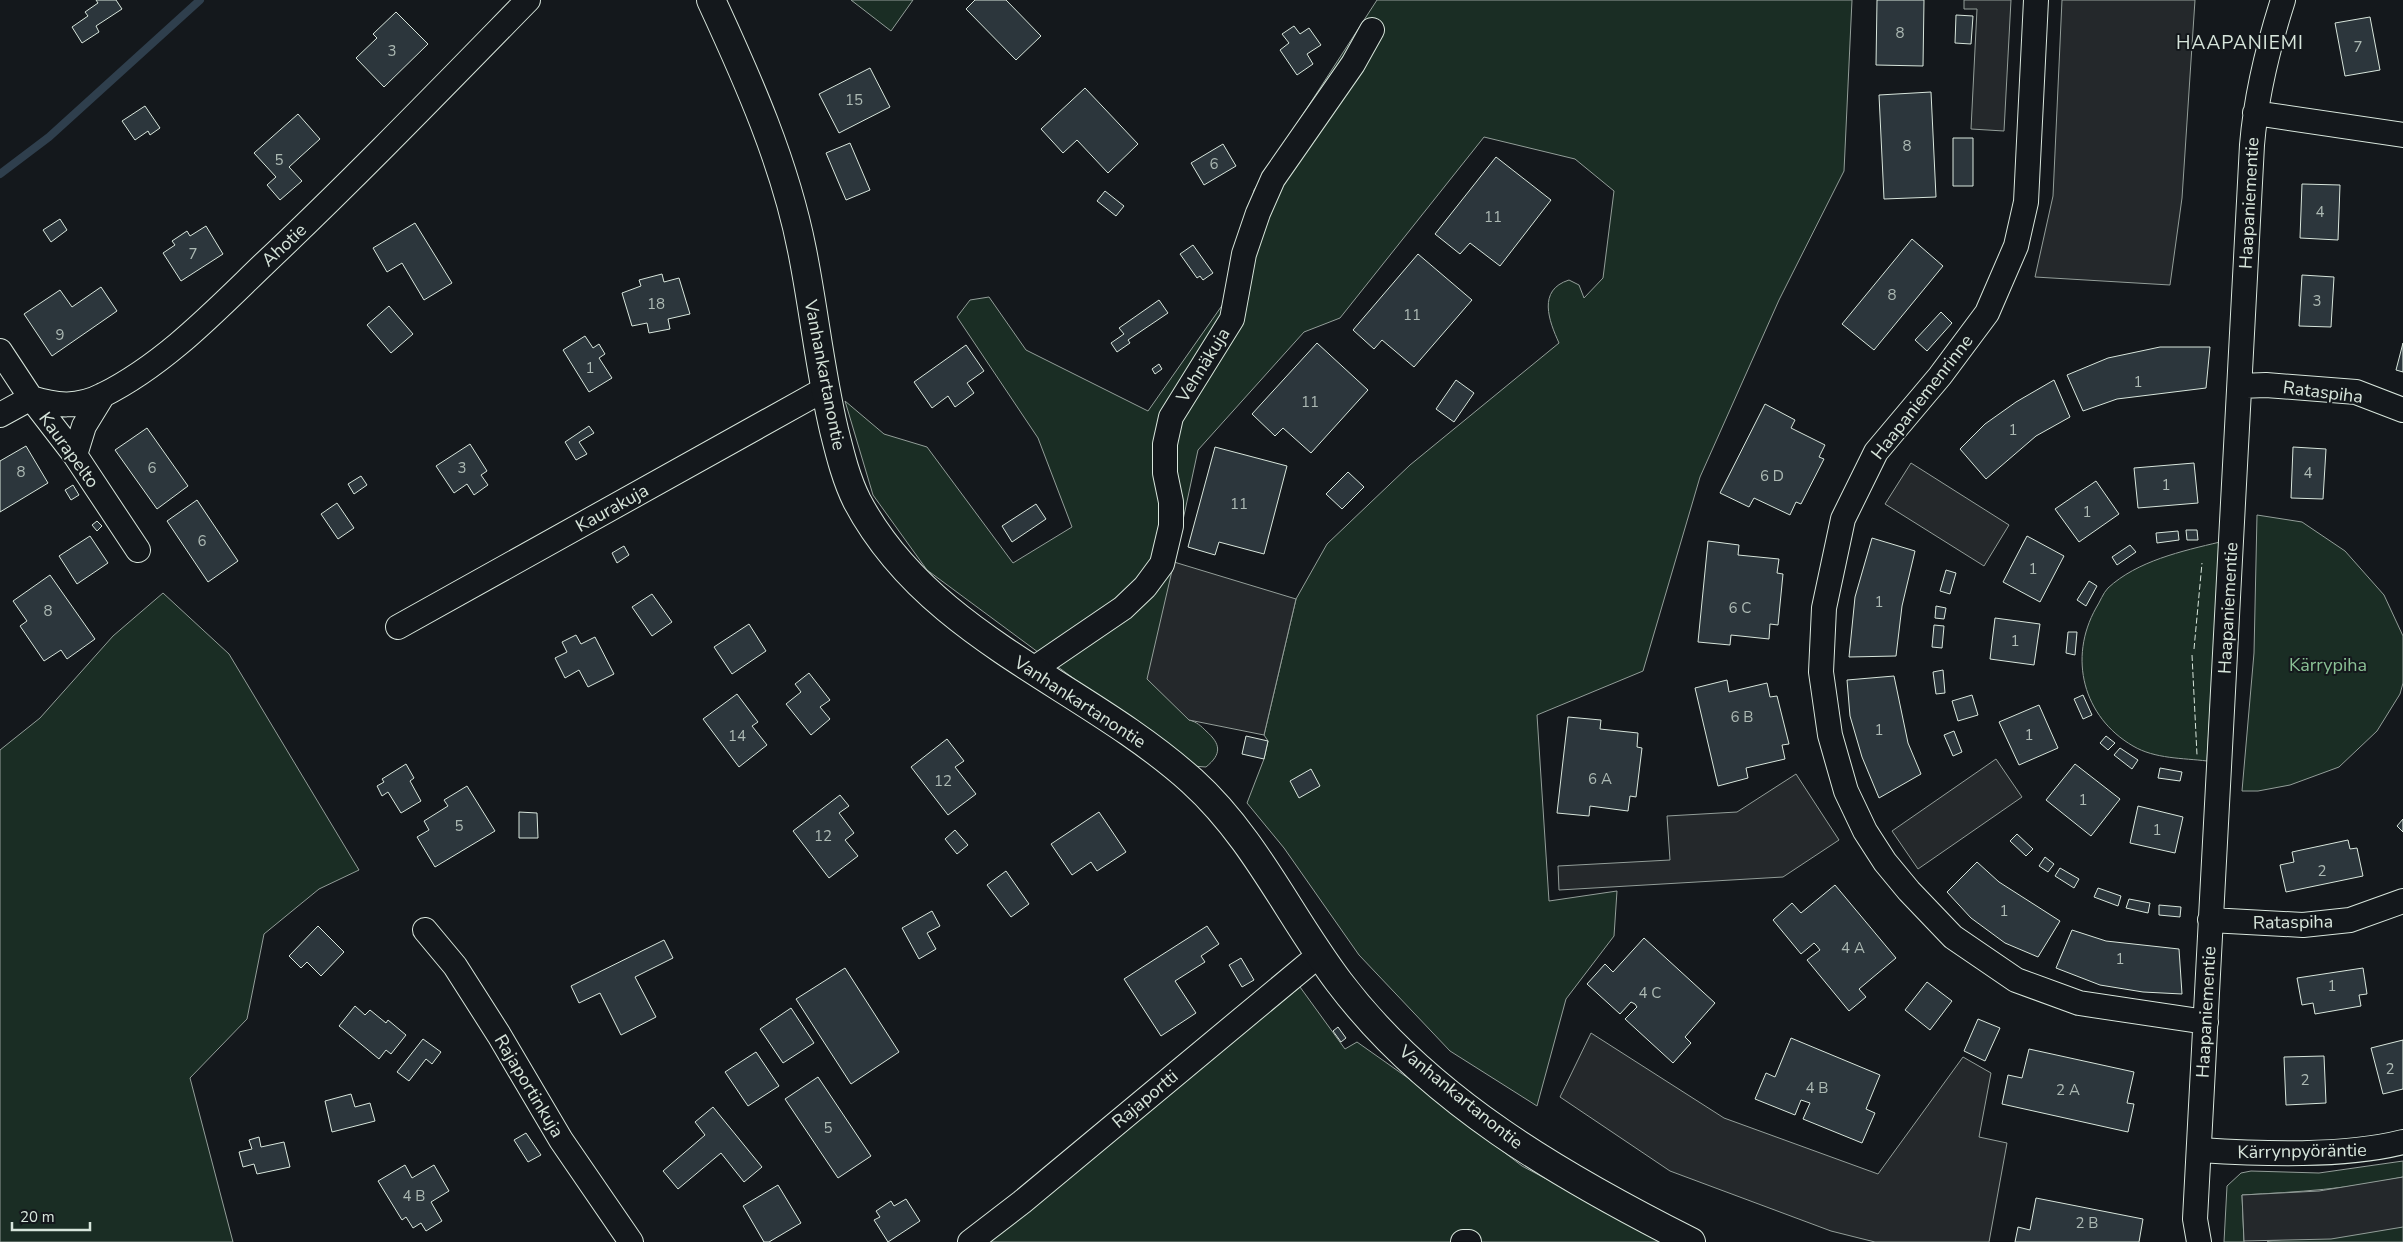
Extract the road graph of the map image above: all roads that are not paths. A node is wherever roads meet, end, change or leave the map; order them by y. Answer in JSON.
{"nodes":[{"id":1,"x":528,"y":0,"type":"edge"},
{"id":2,"x":711,"y":0,"type":"edge"},
{"id":3,"x":2036,"y":0,"type":"edge"},
{"id":4,"x":2282,"y":0,"type":"edge"},
{"id":5,"x":1372,"y":30,"type":"dead end"},
{"id":6,"x":2255,"y":113,"type":"junction"},
{"id":7,"x":2403,"y":135,"type":"edge"},
{"id":8,"x":0,"y":351,"type":"edge"},
{"id":9,"x":2240,"y":386,"type":"junction"},
{"id":10,"x":825,"y":388,"type":"junction"},
{"id":11,"x":103,"y":395,"type":"junction"},
{"id":12,"x":31,"y":398,"type":"junction"},
{"id":13,"x":2403,"y":410,"type":"edge"},
{"id":14,"x":0,"y":415,"type":"edge"},
{"id":15,"x":75,"y":455,"type":"junction"},
{"id":16,"x":138,"y":550,"type":"dead end"},
{"id":17,"x":398,"y":627,"type":"dead end"},
{"id":18,"x":1032,"y":670,"type":"junction"},
{"id":19,"x":2403,"y":901,"type":"edge"},
{"id":20,"x":2210,"y":920,"type":"junction"},
{"id":21,"x":425,"y":930,"type":"dead end"},
{"id":22,"x":1319,"y":955,"type":"junction"},
{"id":23,"x":2206,"y":1022,"type":"junction"},
{"id":24,"x":2403,"y":1142,"type":"edge"},
{"id":25,"x":2200,"y":1150,"type":"junction"},
{"id":26,"x":2195,"y":1218,"type":"junction"},
{"id":27,"x":632,"y":1242,"type":"edge"},
{"id":28,"x":970,"y":1242,"type":"edge"},
{"id":29,"x":1463,"y":1242,"type":"edge"},
{"id":30,"x":1469,"y":1242,"type":"edge"},
{"id":31,"x":1691,"y":1242,"type":"edge"},
{"id":32,"x":2184,"y":1242,"type":"edge"},
{"id":33,"x":2199,"y":1242,"type":"edge"}],
"edges":[{"from":1,"to":11,"type":"street","name":"Ahotie"},
{"from":2,"to":10,"type":"street","name":"Vanhankartanontie"},
{"from":3,"to":23,"type":"street","name":"Haapaniemenrinne"},
{"from":4,"to":6,"type":"street","name":"Haapaniementie"},
{"from":5,"to":18,"type":"street","name":"Vehnäkuja"},
{"from":6,"to":7,"type":"street"},
{"from":6,"to":9,"type":"street","name":"Haapaniementie"},
{"from":8,"to":12,"type":"street","name":"Kaurapelto"},
{"from":9,"to":13,"type":"street","name":"Rataspiha"},
{"from":9,"to":20,"type":"street","name":"Haapaniementie"},
{"from":10,"to":17,"type":"street","name":"Kaurakuja"},
{"from":10,"to":18,"type":"street","name":"Vanhankartanontie"},
{"from":11,"to":12,"type":"street","name":"Ahotie"},
{"from":11,"to":15,"type":"street"},
{"from":12,"to":14,"type":"street"},
{"from":12,"to":15,"type":"street","name":"Kaurapelto"},
{"from":15,"to":16,"type":"street","name":"Kaurapelto"},
{"from":18,"to":22,"type":"street","name":"Vanhankartanontie"},
{"from":19,"to":20,"type":"street","name":"Rataspiha"},
{"from":20,"to":23,"type":"street","name":"Haapaniementie"},
{"from":21,"to":27,"type":"street","name":"Rajaportinkuja"},
{"from":22,"to":28,"type":"street","name":"Rajaportti"},
{"from":22,"to":31,"type":"street","name":"Vanhankartanontie"},
{"from":23,"to":25,"type":"street","name":"Haapaniementie"},
{"from":24,"to":25,"type":"street","name":"Kärrynpyöräntie"},
{"from":25,"to":26,"type":"street","name":"Haapaniementie"},
{"from":26,"to":32,"type":"street","name":"Haapaniementie"},
{"from":26,"to":33,"type":"street","name":"Haapaniementie"},
{"from":29,"to":30,"type":"street"}]}
